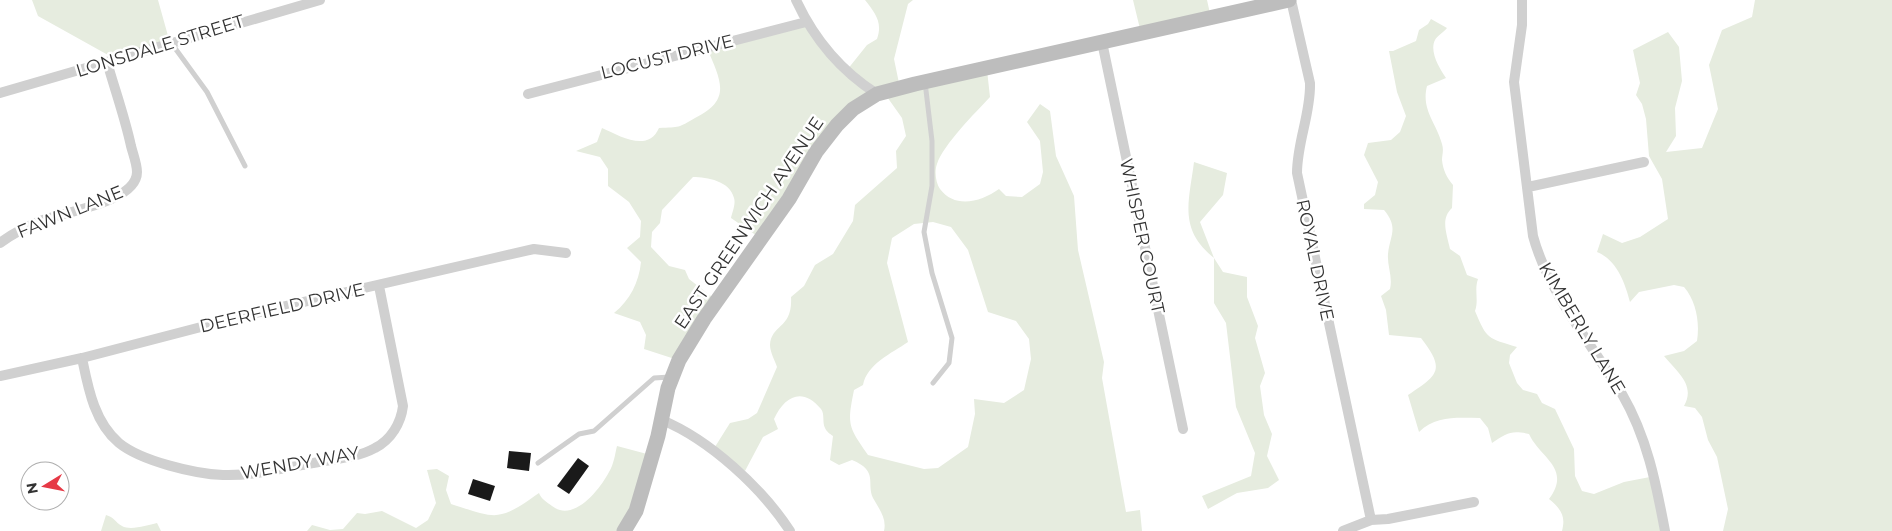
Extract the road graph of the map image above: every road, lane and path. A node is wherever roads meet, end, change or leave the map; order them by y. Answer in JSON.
{"nodes":[{"id":1,"x":320,"y":0,"type":"edge"},
{"id":2,"x":796,"y":0,"type":"edge"},
{"id":3,"x":1290,"y":0,"type":"edge"},
{"id":4,"x":1522,"y":0,"type":"edge"},
{"id":5,"x":806,"y":22,"type":"junction"},
{"id":6,"x":1102,"y":42,"type":"junction"},
{"id":7,"x":172,"y":44,"type":"junction"},
{"id":8,"x":107,"y":62,"type":"junction"},
{"id":9,"x":924,"y":82,"type":"junction"},
{"id":10,"x":0,"y":93,"type":"edge"},
{"id":11,"x":528,"y":94,"type":"dead end"},
{"id":12,"x":877,"y":94,"type":"junction"},
{"id":13,"x":1644,"y":162,"type":"dead end"},
{"id":14,"x":245,"y":166,"type":"dead end"},
{"id":15,"x":1528,"y":187,"type":"junction"},
{"id":16,"x":0,"y":244,"type":"edge"},
{"id":17,"x":566,"y":253,"type":"dead end"},
{"id":18,"x":378,"y":286,"type":"junction"},
{"id":19,"x":82,"y":358,"type":"junction"},
{"id":20,"x":0,"y":376,"type":"edge"},
{"id":21,"x":673,"y":377,"type":"junction"},
{"id":22,"x":933,"y":383,"type":"dead end"},
{"id":23,"x":662,"y":420,"type":"junction"},
{"id":24,"x":1183,"y":429,"type":"dead end"},
{"id":25,"x":538,"y":463,"type":"dead end"},
{"id":26,"x":1474,"y":502,"type":"dead end"},
{"id":27,"x":1371,"y":520,"type":"junction"},
{"id":28,"x":624,"y":531,"type":"edge"},
{"id":29,"x":790,"y":531,"type":"edge"},
{"id":30,"x":1343,"y":531,"type":"edge"},
{"id":31,"x":1665,"y":531,"type":"edge"}],
"edges":[{"from":1,"to":7,"type":"street","name":"LONSDALE STREET"},
{"from":2,"to":5,"type":"street"},
{"from":3,"to":6,"type":"street","name":"EAST GREENWICH AVENUE"},
{"from":3,"to":27,"type":"street","name":"ROYAL DRIVE"},
{"from":4,"to":15,"type":"street","name":"KIMBERLY LANE"},
{"from":5,"to":11,"type":"street","name":"LOCUST DRIVE"},
{"from":5,"to":12,"type":"street"},
{"from":6,"to":9,"type":"street","name":"EAST GREENWICH AVENUE"},
{"from":6,"to":24,"type":"street","name":"WHISPER COURT"},
{"from":7,"to":8,"type":"street","name":"LONSDALE STREET"},
{"from":7,"to":14,"type":"lane"},
{"from":8,"to":10,"type":"street","name":"LONSDALE STREET"},
{"from":8,"to":16,"type":"street","name":"FAWN LANE"},
{"from":9,"to":12,"type":"street","name":"EAST GREENWICH AVENUE"},
{"from":9,"to":22,"type":"lane"},
{"from":12,"to":21,"type":"street","name":"EAST GREENWICH AVENUE"},
{"from":13,"to":15,"type":"street"},
{"from":15,"to":31,"type":"street","name":"KIMBERLY LANE"},
{"from":17,"to":18,"type":"street","name":"DEERFIELD DRIVE"},
{"from":18,"to":19,"type":"street","name":"DEERFIELD DRIVE"},
{"from":18,"to":19,"type":"street","name":"WENDY WAY"},
{"from":19,"to":20,"type":"street","name":"DEERFIELD DRIVE"},
{"from":21,"to":23,"type":"street","name":"EAST GREENWICH AVENUE"},
{"from":21,"to":25,"type":"lane"},
{"from":23,"to":28,"type":"street","name":"EAST GREENWICH AVENUE"},
{"from":23,"to":29,"type":"street"},
{"from":26,"to":27,"type":"street"},
{"from":27,"to":30,"type":"street"}]}
